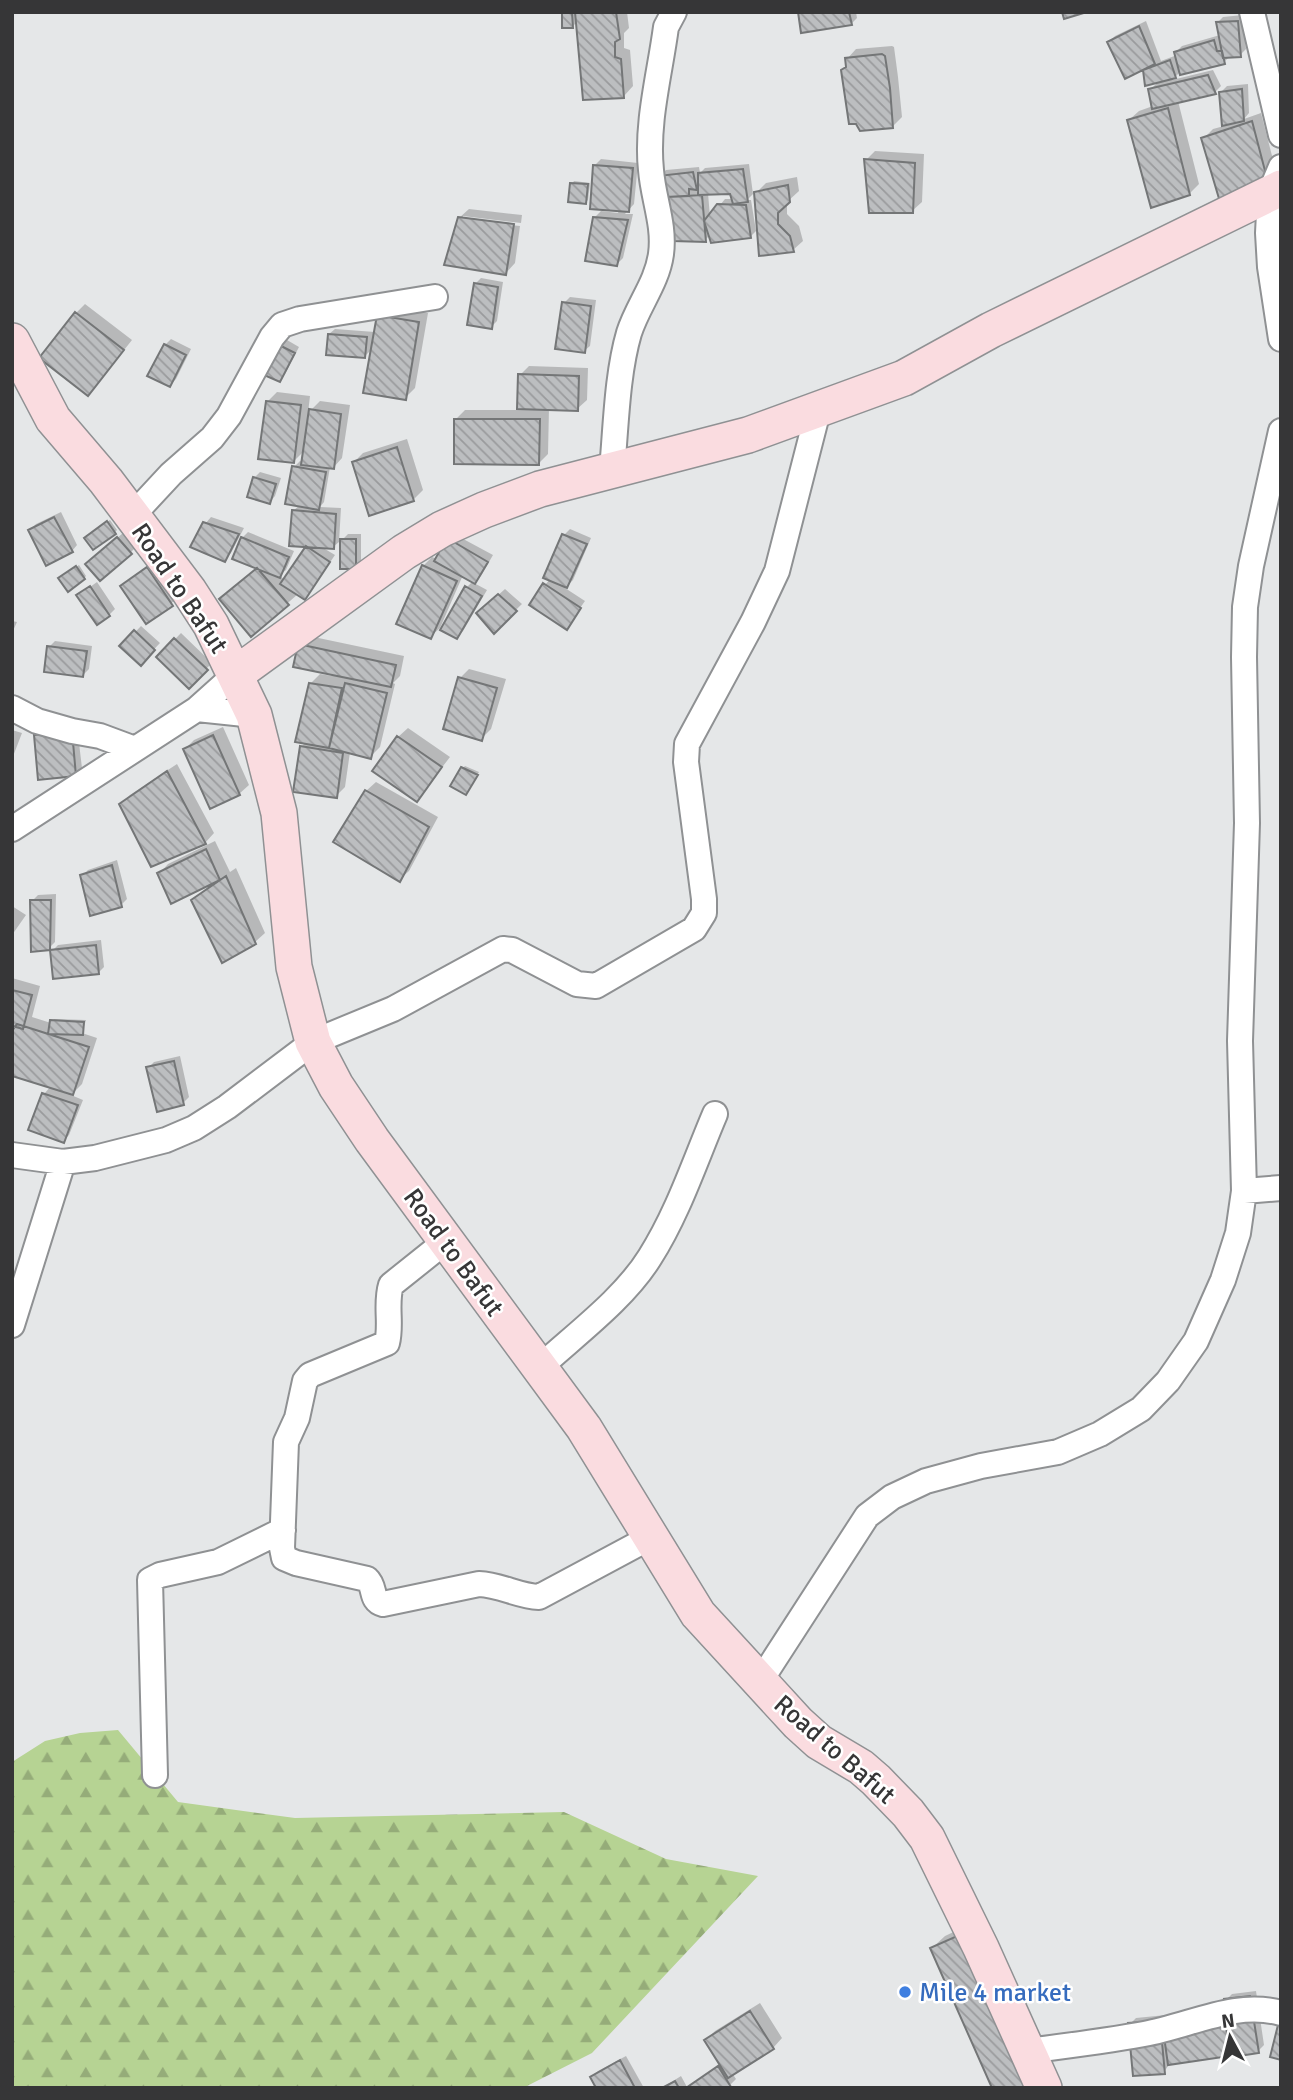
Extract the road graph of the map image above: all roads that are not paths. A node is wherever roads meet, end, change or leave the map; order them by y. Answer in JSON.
{"nodes":[{"id":1,"x":674,"y":12,"type":"edge"},
{"id":2,"x":1252,"y":12,"type":"edge"},
{"id":3,"x":1281,"y":135,"type":"edge"},
{"id":4,"x":1277,"y":183,"type":"edge"},
{"id":5,"x":436,"y":297,"type":"dead end"},
{"id":6,"x":1281,"y":339,"type":"edge"},
{"id":7,"x":12,"y":341,"type":"edge"},
{"id":8,"x":20,"y":376,"type":"edge"},
{"id":9,"x":818,"y":411,"type":"junction"},
{"id":10,"x":1281,"y":431,"type":"edge"},
{"id":11,"x":611,"y":470,"type":"junction"},
{"id":12,"x":132,"y":516,"type":"junction"},
{"id":13,"x":236,"y":674,"type":"junction"},
{"id":14,"x":12,"y":708,"type":"edge"},
{"id":15,"x":197,"y":709,"type":"junction"},
{"id":16,"x":254,"y":715,"type":"junction"},
{"id":17,"x":135,"y":749,"type":"junction"},
{"id":18,"x":12,"y":829,"type":"edge"},
{"id":19,"x":313,"y":1042,"type":"junction"},
{"id":20,"x":715,"y":1114,"type":"dead end"},
{"id":21,"x":12,"y":1154,"type":"edge"},
{"id":22,"x":62,"y":1162,"type":"junction"},
{"id":23,"x":1281,"y":1188,"type":"edge"},
{"id":24,"x":1244,"y":1191,"type":"junction"},
{"id":25,"x":446,"y":1241,"type":"junction"},
{"id":26,"x":12,"y":1325,"type":"edge"},
{"id":27,"x":539,"y":1368,"type":"junction"},
{"id":28,"x":283,"y":1530,"type":"junction"},
{"id":29,"x":651,"y":1537,"type":"junction"},
{"id":30,"x":760,"y":1683,"type":"junction"},
{"id":31,"x":155,"y":1774,"type":"dead end"},
{"id":32,"x":1281,"y":2012,"type":"edge"},
{"id":33,"x":1027,"y":2051,"type":"junction"},
{"id":34,"x":1044,"y":2088,"type":"edge"}],
"edges":[{"from":1,"to":11,"type":"street"},
{"from":2,"to":3,"type":"street"},
{"from":4,"to":6,"type":"street"},
{"from":4,"to":9,"type":"street"},
{"from":5,"to":12,"type":"street"},
{"from":7,"to":8,"type":"street","name":"Road to Bafut"},
{"from":8,"to":12,"type":"street","name":"Road to Bafut"},
{"from":9,"to":11,"type":"street"},
{"from":9,"to":19,"type":"street"},
{"from":10,"to":24,"type":"street"},
{"from":11,"to":13,"type":"street"},
{"from":12,"to":13,"type":"street","name":"Road to Bafut"},
{"from":13,"to":15,"type":"street"},
{"from":13,"to":16,"type":"street","name":"Road to Bafut"},
{"from":14,"to":17,"type":"street"},
{"from":15,"to":16,"type":"street"},
{"from":15,"to":17,"type":"street"},
{"from":16,"to":19,"type":"street","name":"Road to Bafut"},
{"from":17,"to":18,"type":"street"},
{"from":19,"to":22,"type":"street"},
{"from":19,"to":25,"type":"street","name":"Road to Bafut"},
{"from":20,"to":27,"type":"street"},
{"from":21,"to":22,"type":"street"},
{"from":22,"to":26,"type":"street"},
{"from":23,"to":24,"type":"street"},
{"from":24,"to":30,"type":"street"},
{"from":25,"to":27,"type":"street","name":"Road to Bafut"},
{"from":25,"to":28,"type":"street"},
{"from":27,"to":29,"type":"street","name":"Road to Bafut"},
{"from":28,"to":29,"type":"street"},
{"from":28,"to":31,"type":"street"},
{"from":29,"to":30,"type":"street","name":"Road to Bafut"},
{"from":30,"to":33,"type":"street","name":"Road to Bafut"},
{"from":32,"to":33,"type":"street"},
{"from":33,"to":34,"type":"street","name":"Road to Bafut"}]}
